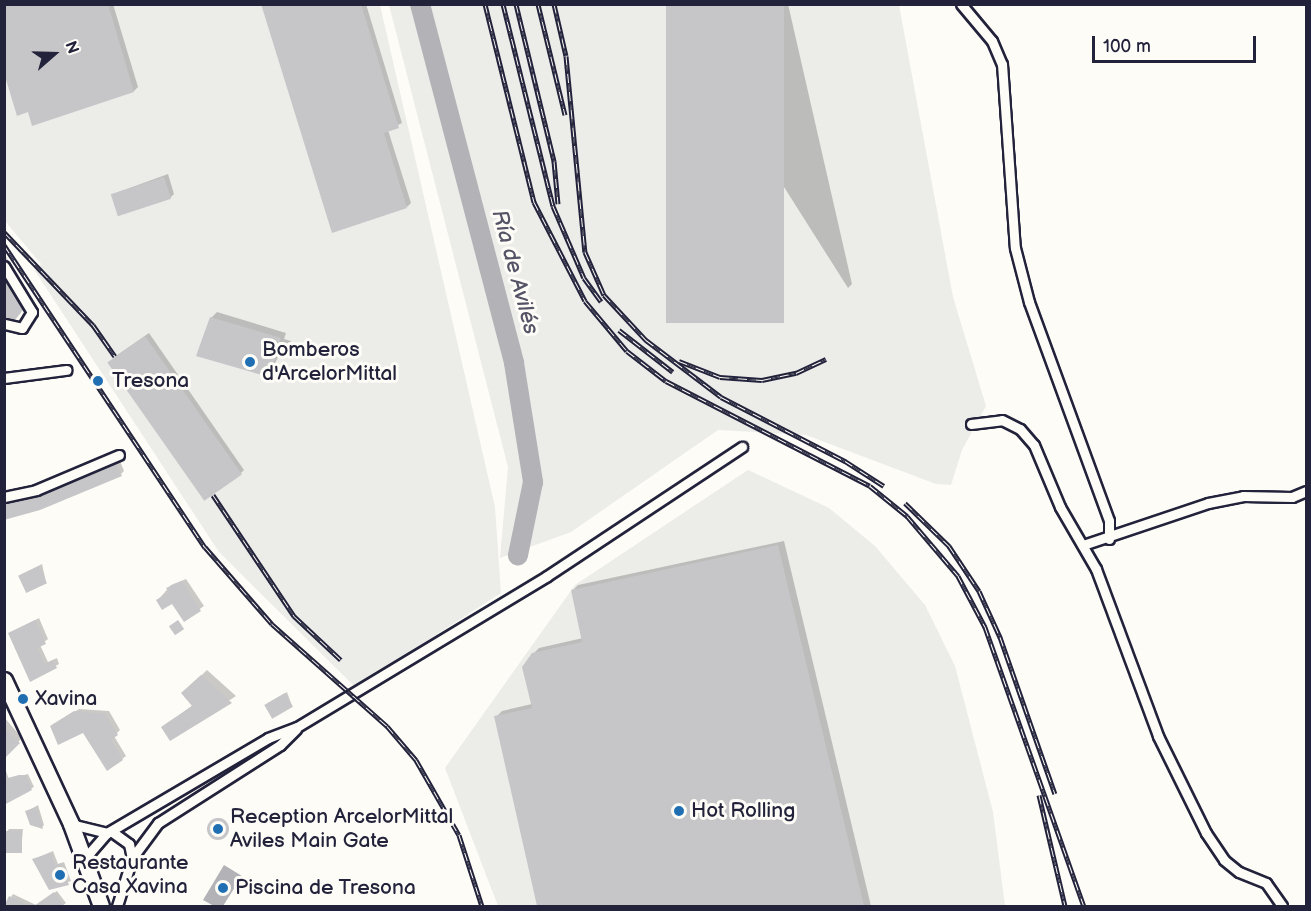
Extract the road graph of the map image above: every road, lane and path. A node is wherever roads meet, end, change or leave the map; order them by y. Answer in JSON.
{"nodes":[{"id":1,"x":961,"y":4,"type":"edge"},
{"id":2,"x":4,"y":266,"type":"edge"},
{"id":3,"x":4,"y":324,"type":"edge"},
{"id":4,"x":66,"y":370,"type":"dead end"},
{"id":5,"x":4,"y":378,"type":"edge"},
{"id":6,"x":971,"y":424,"type":"dead end"},
{"id":7,"x":742,"y":447,"type":"dead end"},
{"id":8,"x":119,"y":455,"type":"dead end"},
{"id":9,"x":1306,"y":491,"type":"edge"},
{"id":10,"x":4,"y":498,"type":"edge"},
{"id":11,"x":1109,"y":538,"type":"junction"},
{"id":12,"x":1083,"y":545,"type":"junction"},
{"id":13,"x":4,"y":680,"type":"edge"},
{"id":14,"x":297,"y":727,"type":"junction"},
{"id":15,"x":71,"y":824,"type":"junction"},
{"id":16,"x":109,"y":832,"type":"junction"},
{"id":17,"x":85,"y":858,"type":"junction"},
{"id":18,"x":132,"y":858,"type":"junction"},
{"id":19,"x":101,"y":906,"type":"edge"},
{"id":20,"x":117,"y":906,"type":"edge"},
{"id":21,"x":1282,"y":906,"type":"edge"}],
"edges":[{"from":1,"to":11,"type":"street"},
{"from":2,"to":3,"type":"street"},
{"from":4,"to":5,"type":"street"},
{"from":6,"to":12,"type":"street"},
{"from":7,"to":14,"type":"street"},
{"from":8,"to":10,"type":"street"},
{"from":9,"to":11,"type":"street"},
{"from":11,"to":12,"type":"street"},
{"from":12,"to":21,"type":"street"},
{"from":13,"to":15,"type":"main road"},
{"from":14,"to":16,"type":"street"},
{"from":14,"to":18,"type":"street"},
{"from":15,"to":16,"type":"street"},
{"from":15,"to":17,"type":"main road"},
{"from":16,"to":17,"type":"street"},
{"from":16,"to":18,"type":"street"},
{"from":17,"to":19,"type":"main road"},
{"from":18,"to":20,"type":"street"}]}
